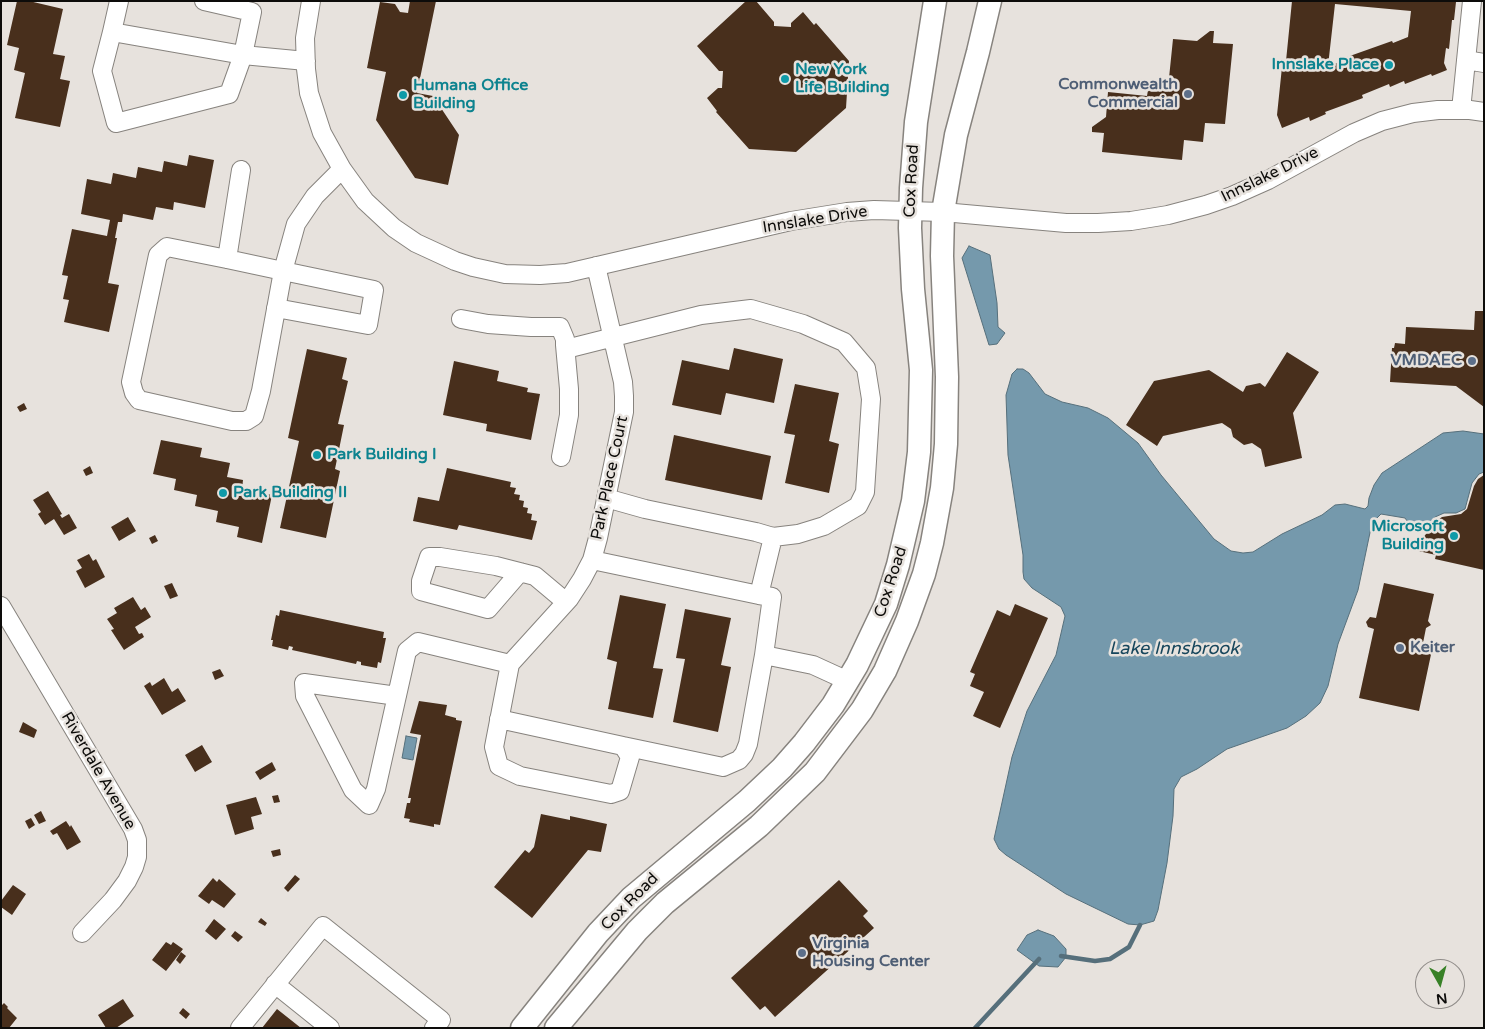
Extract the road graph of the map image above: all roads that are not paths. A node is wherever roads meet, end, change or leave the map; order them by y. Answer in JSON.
{"nodes":[{"id":1,"x":119,"y":1,"type":"edge"},
{"id":2,"x":204,"y":1,"type":"edge"},
{"id":3,"x":311,"y":1,"type":"edge"},
{"id":4,"x":935,"y":1,"type":"edge"},
{"id":5,"x":990,"y":1,"type":"edge"},
{"id":6,"x":1472,"y":1,"type":"edge"},
{"id":7,"x":1477,"y":25,"type":"edge"},
{"id":8,"x":112,"y":32,"type":"junction"},
{"id":9,"x":243,"y":55,"type":"junction"},
{"id":10,"x":306,"y":61,"type":"junction"},
{"id":11,"x":1475,"y":61,"type":"edge"},
{"id":12,"x":1461,"y":110,"type":"junction"},
{"id":13,"x":1484,"y":112,"type":"edge"},
{"id":14,"x":342,"y":169,"type":"junction"},
{"id":15,"x":241,"y":170,"type":"dead end"},
{"id":16,"x":910,"y":211,"type":"junction"},
{"id":17,"x":943,"y":212,"type":"junction"},
{"id":18,"x":228,"y":260,"type":"junction"},
{"id":19,"x":596,"y":266,"type":"junction"},
{"id":20,"x":283,"y":271,"type":"junction"},
{"id":21,"x":276,"y":308,"type":"junction"},
{"id":22,"x":461,"y":319,"type":"dead end"},
{"id":23,"x":613,"y":337,"type":"junction"},
{"id":24,"x":565,"y":345,"type":"junction"},
{"id":25,"x":561,"y":457,"type":"dead end"},
{"id":26,"x":606,"y":498,"type":"junction"},
{"id":27,"x":773,"y":537,"type":"junction"},
{"id":28,"x":592,"y":560,"type":"junction"},
{"id":29,"x":520,"y":572,"type":"junction"},
{"id":30,"x":759,"y":595,"type":"junction"},
{"id":31,"x":566,"y":602,"type":"junction"},
{"id":32,"x":1,"y":606,"type":"edge"},
{"id":33,"x":764,"y":655,"type":"junction"},
{"id":34,"x":510,"y":664,"type":"junction"},
{"id":35,"x":848,"y":681,"type":"junction"},
{"id":36,"x":397,"y":696,"type":"junction"},
{"id":37,"x":499,"y":719,"type":"junction"},
{"id":38,"x":623,"y":746,"type":"junction"},
{"id":39,"x":82,"y":933,"type":"dead end"},
{"id":40,"x":275,"y":984,"type":"junction"},
{"id":41,"x":240,"y":1028,"type":"edge"},
{"id":42,"x":330,"y":1028,"type":"edge"},
{"id":43,"x":434,"y":1028,"type":"edge"},
{"id":44,"x":522,"y":1028,"type":"edge"},
{"id":45,"x":556,"y":1028,"type":"edge"}],
"edges":[{"from":1,"to":8,"type":"street"},
{"from":2,"to":9,"type":"street"},
{"from":3,"to":10,"type":"street","name":"Innslake Drive"},
{"from":4,"to":16,"type":"main road","name":"Cox Road"},
{"from":5,"to":17,"type":"main road","name":"Cox Road"},
{"from":6,"to":7,"type":"street"},
{"from":7,"to":11,"type":"street"},
{"from":8,"to":9,"type":"street"},
{"from":8,"to":9,"type":"street"},
{"from":9,"to":10,"type":"street"},
{"from":10,"to":14,"type":"street","name":"Innslake Drive"},
{"from":11,"to":12,"type":"street"},
{"from":12,"to":13,"type":"street","name":"Innslake Drive"},
{"from":12,"to":17,"type":"street","name":"Innslake Drive"},
{"from":14,"to":19,"type":"street","name":"Innslake Drive"},
{"from":14,"to":20,"type":"street"},
{"from":15,"to":18,"type":"street"},
{"from":16,"to":17,"type":"street","name":"Innslake Drive"},
{"from":16,"to":19,"type":"street","name":"Innslake Drive"},
{"from":16,"to":35,"type":"main road","name":"Cox Road"},
{"from":17,"to":45,"type":"main road","name":"Cox Road"},
{"from":18,"to":20,"type":"street"},
{"from":18,"to":21,"type":"street"},
{"from":19,"to":23,"type":"street","name":"Park Place Court"},
{"from":20,"to":21,"type":"street"},
{"from":20,"to":21,"type":"street"},
{"from":22,"to":24,"type":"street"},
{"from":23,"to":24,"type":"street"},
{"from":23,"to":26,"type":"street","name":"Park Place Court"},
{"from":23,"to":27,"type":"street"},
{"from":24,"to":25,"type":"street"},
{"from":26,"to":27,"type":"street"},
{"from":26,"to":28,"type":"street","name":"Park Place Court"},
{"from":27,"to":30,"type":"street"},
{"from":28,"to":30,"type":"street"},
{"from":28,"to":31,"type":"street","name":"Park Place Court"},
{"from":29,"to":29,"type":"street"},
{"from":29,"to":31,"type":"street"},
{"from":30,"to":33,"type":"street"},
{"from":31,"to":34,"type":"street","name":"Park Place Court"},
{"from":32,"to":39,"type":"street","name":"Riverdale Avenue"},
{"from":33,"to":35,"type":"street"},
{"from":33,"to":38,"type":"street"},
{"from":34,"to":36,"type":"street"},
{"from":34,"to":37,"type":"street"},
{"from":35,"to":44,"type":"main road","name":"Cox Road"},
{"from":36,"to":36,"type":"street"},
{"from":37,"to":38,"type":"street"},
{"from":37,"to":38,"type":"street"},
{"from":40,"to":41,"type":"street"},
{"from":40,"to":42,"type":"street"},
{"from":40,"to":43,"type":"street"}]}
